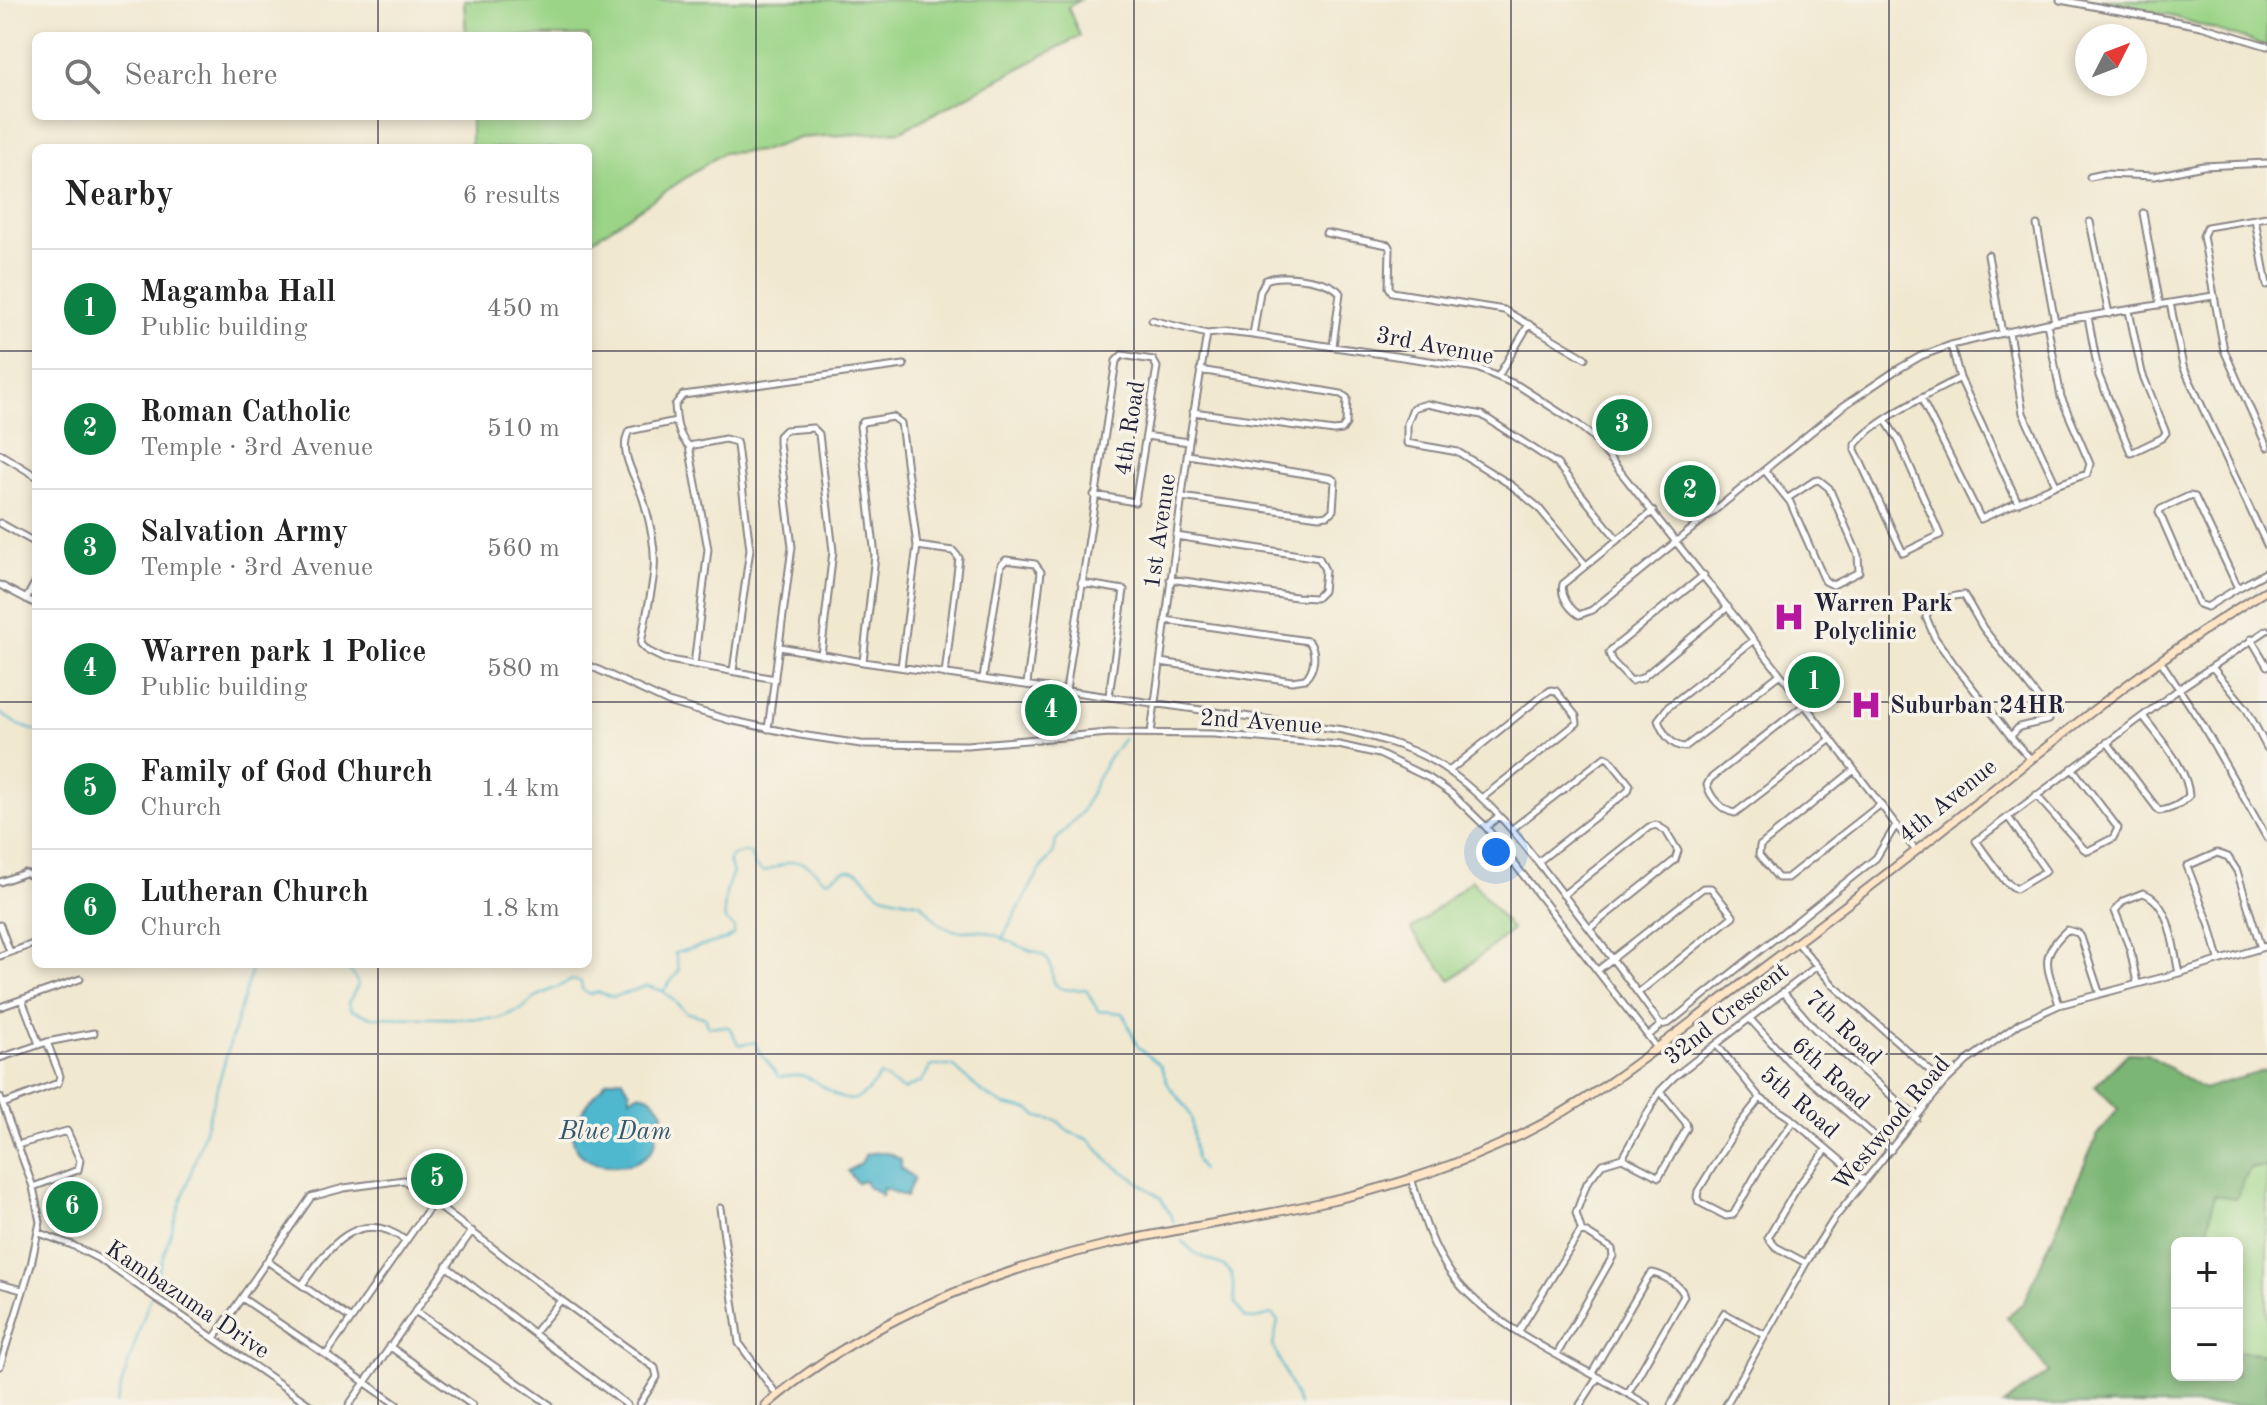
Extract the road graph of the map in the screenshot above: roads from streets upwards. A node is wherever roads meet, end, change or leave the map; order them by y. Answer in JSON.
{"nodes":[{"id":1,"x":2060,"y":0,"type":"edge"},
{"id":2,"x":2267,"y":46,"type":"edge"},
{"id":3,"x":2267,"y":163,"type":"edge"},
{"id":4,"x":2090,"y":177,"type":"dead end"},
{"id":5,"x":2143,"y":213,"type":"dead end"},
{"id":6,"x":2267,"y":217,"type":"edge"},
{"id":7,"x":2255,"y":219,"type":"junction"},
{"id":8,"x":2090,"y":222,"type":"dead end"},
{"id":9,"x":2037,"y":225,"type":"dead end"},
{"id":10,"x":1326,"y":233,"type":"dead end"},
{"id":11,"x":1988,"y":255,"type":"dead end"},
{"id":12,"x":2267,"y":285,"type":"edge"},
{"id":13,"x":2213,"y":296,"type":"junction"},
{"id":14,"x":2170,"y":303,"type":"junction"},
{"id":15,"x":2160,"y":305,"type":"junction"},
{"id":16,"x":2129,"y":311,"type":"junction"},
{"id":17,"x":2109,"y":314,"type":"junction"},
{"id":18,"x":2088,"y":317,"type":"junction"},
{"id":19,"x":1152,"y":320,"type":"dead end"},
{"id":20,"x":2055,"y":322,"type":"junction"},
{"id":21,"x":2047,"y":323,"type":"junction"},
{"id":22,"x":1529,"y":324,"type":"junction"},
{"id":23,"x":2006,"y":332,"type":"junction"},
{"id":24,"x":1207,"y":334,"type":"junction"},
{"id":25,"x":1253,"y":335,"type":"junction"},
{"id":26,"x":1951,"y":345,"type":"junction"},
{"id":27,"x":1333,"y":346,"type":"junction"},
{"id":28,"x":1585,"y":358,"type":"dead end"},
{"id":29,"x":904,"y":365,"type":"dead end"},
{"id":30,"x":1200,"y":370,"type":"junction"},
{"id":31,"x":1499,"y":375,"type":"junction"},
{"id":32,"x":1960,"y":378,"type":"junction"},
{"id":33,"x":1921,"y":398,"type":"junction"},
{"id":34,"x":1193,"y":412,"type":"junction"},
{"id":35,"x":676,"y":421,"type":"junction"},
{"id":36,"x":1886,"y":421,"type":"junction"},
{"id":37,"x":2267,"y":423,"type":"edge"},
{"id":38,"x":2258,"y":427,"type":"junction"},
{"id":39,"x":1146,"y":436,"type":"junction"},
{"id":40,"x":1189,"y":442,"type":"junction"},
{"id":41,"x":689,"y":446,"type":"junction"},
{"id":42,"x":2267,"y":447,"type":"edge"},
{"id":43,"x":0,"y":454,"type":"edge"},
{"id":44,"x":1188,"y":455,"type":"junction"},
{"id":45,"x":1765,"y":471,"type":"junction"},
{"id":46,"x":32,"y":474,"type":"edge"},
{"id":47,"x":2056,"y":485,"type":"junction"},
{"id":48,"x":1094,"y":495,"type":"junction"},
{"id":49,"x":1181,"y":497,"type":"junction"},
{"id":50,"x":1788,"y":498,"type":"junction"},
{"id":51,"x":2018,"y":503,"type":"junction"},
{"id":52,"x":1653,"y":511,"type":"junction"},
{"id":53,"x":0,"y":523,"type":"edge"},
{"id":54,"x":1176,"y":536,"type":"junction"},
{"id":55,"x":1617,"y":539,"type":"junction"},
{"id":56,"x":32,"y":541,"type":"edge"},
{"id":57,"x":1676,"y":541,"type":"junction"},
{"id":58,"x":2267,"y":545,"type":"edge"},
{"id":59,"x":917,"y":546,"type":"junction"},
{"id":60,"x":1585,"y":564,"type":"junction"},
{"id":61,"x":2267,"y":572,"type":"edge"},
{"id":62,"x":1704,"y":575,"type":"junction"},
{"id":63,"x":1170,"y":579,"type":"junction"},
{"id":64,"x":1081,"y":583,"type":"junction"},
{"id":65,"x":0,"y":585,"type":"edge"},
{"id":66,"x":32,"y":588,"type":"edge"},
{"id":67,"x":2238,"y":588,"type":"junction"},
{"id":68,"x":2267,"y":590,"type":"edge"},
{"id":69,"x":26,"y":599,"type":"junction"},
{"id":70,"x":32,"y":602,"type":"edge"},
{"id":71,"x":1728,"y":607,"type":"junction"},
{"id":72,"x":1165,"y":620,"type":"junction"},
{"id":73,"x":2267,"y":630,"type":"edge"},
{"id":74,"x":2251,"y":639,"type":"junction"},
{"id":75,"x":1754,"y":640,"type":"junction"},
{"id":76,"x":780,"y":647,"type":"junction"},
{"id":77,"x":821,"y":655,"type":"junction"},
{"id":78,"x":2160,"y":660,"type":"junction"},
{"id":79,"x":863,"y":662,"type":"junction"},
{"id":80,"x":1160,"y":662,"type":"junction"},
{"id":81,"x":694,"y":665,"type":"junction"},
{"id":82,"x":2267,"y":666,"type":"edge"},
{"id":83,"x":592,"y":667,"type":"edge"},
{"id":84,"x":901,"y":667,"type":"junction"},
{"id":85,"x":2212,"y":667,"type":"junction"},
{"id":86,"x":733,"y":671,"type":"junction"},
{"id":87,"x":945,"y":674,"type":"junction"},
{"id":88,"x":1780,"y":674,"type":"junction"},
{"id":89,"x":775,"y":679,"type":"junction"},
{"id":90,"x":983,"y":679,"type":"junction"},
{"id":91,"x":1027,"y":684,"type":"junction"},
{"id":92,"x":2179,"y":689,"type":"junction"},
{"id":93,"x":1066,"y":690,"type":"junction"},
{"id":94,"x":1109,"y":696,"type":"junction"},
{"id":95,"x":1153,"y":702,"type":"junction"},
{"id":96,"x":1804,"y":705,"type":"junction"},
{"id":97,"x":2143,"y":716,"type":"junction"},
{"id":98,"x":1269,"y":720,"type":"junction"},
{"id":99,"x":768,"y":729,"type":"junction"},
{"id":100,"x":1151,"y":733,"type":"junction"},
{"id":101,"x":2011,"y":736,"type":"junction"},
{"id":102,"x":1266,"y":737,"type":"junction"},
{"id":103,"x":1831,"y":739,"type":"junction"},
{"id":104,"x":2107,"y":742,"type":"junction"},
{"id":105,"x":2267,"y":748,"type":"edge"},
{"id":106,"x":2030,"y":758,"type":"junction"},
{"id":107,"x":2072,"y":768,"type":"junction"},
{"id":108,"x":1854,"y":770,"type":"junction"},
{"id":109,"x":1449,"y":771,"type":"junction"},
{"id":110,"x":2036,"y":795,"type":"junction"},
{"id":111,"x":1482,"y":798,"type":"junction"},
{"id":112,"x":1881,"y":804,"type":"junction"},
{"id":113,"x":1499,"y":816,"type":"junction"},
{"id":114,"x":2008,"y":817,"type":"junction"},
{"id":115,"x":1896,"y":825,"type":"junction"},
{"id":116,"x":1486,"y":827,"type":"junction"},
{"id":117,"x":1512,"y":829,"type":"junction"},
{"id":118,"x":2266,"y":833,"type":"edge"},
{"id":119,"x":1916,"y":851,"type":"junction"},
{"id":120,"x":1538,"y":862,"type":"junction"},
{"id":121,"x":32,"y":876,"type":"edge"},
{"id":122,"x":0,"y":882,"type":"edge"},
{"id":123,"x":1563,"y":895,"type":"junction"},
{"id":124,"x":0,"y":925,"type":"edge"},
{"id":125,"x":1590,"y":928,"type":"junction"},
{"id":126,"x":1797,"y":942,"type":"junction"},
{"id":127,"x":32,"y":944,"type":"edge"},
{"id":128,"x":2264,"y":947,"type":"edge"},
{"id":129,"x":10,"y":952,"type":"junction"},
{"id":130,"x":0,"y":956,"type":"edge"},
{"id":131,"x":1612,"y":959,"type":"junction"},
{"id":132,"x":2219,"y":959,"type":"junction"},
{"id":133,"x":1817,"y":966,"type":"junction"},
{"id":134,"x":1598,"y":970,"type":"junction"},
{"id":135,"x":2179,"y":973,"type":"junction"},
{"id":136,"x":80,"y":979,"type":"dead end"},
{"id":137,"x":2137,"y":983,"type":"junction"},
{"id":138,"x":1783,"y":992,"type":"junction"},
{"id":139,"x":1638,"y":993,"type":"junction"},
{"id":140,"x":2099,"y":993,"type":"junction"},
{"id":141,"x":22,"y":1000,"type":"junction"},
{"id":142,"x":2059,"y":1005,"type":"junction"},
{"id":143,"x":0,"y":1007,"type":"edge"},
{"id":144,"x":1750,"y":1019,"type":"junction"},
{"id":145,"x":1661,"y":1025,"type":"junction"},
{"id":146,"x":94,"y":1033,"type":"dead end"},
{"id":147,"x":1648,"y":1036,"type":"junction"},
{"id":148,"x":47,"y":1042,"type":"junction"},
{"id":149,"x":39,"y":1044,"type":"junction"},
{"id":150,"x":1717,"y":1045,"type":"junction"},
{"id":151,"x":1659,"y":1050,"type":"junction"},
{"id":152,"x":0,"y":1058,"type":"edge"},
{"id":153,"x":1944,"y":1083,"type":"junction"},
{"id":154,"x":1660,"y":1091,"type":"junction"},
{"id":155,"x":1760,"y":1098,"type":"junction"},
{"id":156,"x":1,"y":1100,"type":"edge"},
{"id":157,"x":1917,"y":1118,"type":"junction"},
{"id":158,"x":1793,"y":1122,"type":"junction"},
{"id":159,"x":17,"y":1145,"type":"junction"},
{"id":160,"x":1827,"y":1149,"type":"junction"},
{"id":161,"x":1891,"y":1150,"type":"junction"},
{"id":162,"x":1622,"y":1158,"type":"junction"},
{"id":163,"x":1411,"y":1177,"type":"junction"},
{"id":164,"x":1865,"y":1181,"type":"junction"},
{"id":165,"x":33,"y":1187,"type":"junction"},
{"id":166,"x":434,"y":1201,"type":"junction"},
{"id":167,"x":720,"y":1208,"type":"dead end"},
{"id":168,"x":472,"y":1231,"type":"junction"},
{"id":169,"x":1582,"y":1232,"type":"junction"},
{"id":170,"x":39,"y":1233,"type":"junction"},
{"id":171,"x":406,"y":1241,"type":"junction"},
{"id":172,"x":267,"y":1261,"type":"junction"},
{"id":173,"x":1806,"y":1263,"type":"junction"},
{"id":174,"x":446,"y":1266,"type":"junction"},
{"id":175,"x":0,"y":1284,"type":"edge"},
{"id":176,"x":302,"y":1285,"type":"junction"},
{"id":177,"x":23,"y":1291,"type":"junction"},
{"id":178,"x":242,"y":1298,"type":"junction"},
{"id":179,"x":561,"y":1300,"type":"junction"},
{"id":180,"x":415,"y":1311,"type":"junction"},
{"id":181,"x":352,"y":1319,"type":"junction"},
{"id":182,"x":1519,"y":1331,"type":"junction"},
{"id":183,"x":534,"y":1333,"type":"junction"},
{"id":184,"x":1765,"y":1335,"type":"junction"},
{"id":185,"x":214,"y":1338,"type":"junction"},
{"id":186,"x":389,"y":1346,"type":"junction"},
{"id":187,"x":1557,"y":1354,"type":"junction"},
{"id":188,"x":326,"y":1355,"type":"junction"},
{"id":189,"x":0,"y":1366,"type":"edge"},
{"id":190,"x":1595,"y":1375,"type":"junction"},
{"id":191,"x":365,"y":1383,"type":"junction"},
{"id":192,"x":1628,"y":1393,"type":"junction"},
{"id":193,"x":777,"y":1395,"type":"junction"},
{"id":194,"x":305,"y":1404,"type":"edge"},
{"id":195,"x":1582,"y":1404,"type":"edge"},
{"id":196,"x":349,"y":1405,"type":"edge"},
{"id":197,"x":397,"y":1405,"type":"edge"},
{"id":198,"x":472,"y":1405,"type":"edge"},
{"id":199,"x":550,"y":1405,"type":"edge"},
{"id":200,"x":627,"y":1405,"type":"edge"},
{"id":201,"x":639,"y":1405,"type":"edge"},
{"id":202,"x":766,"y":1405,"type":"edge"},
{"id":203,"x":1647,"y":1405,"type":"edge"},
{"id":204,"x":1671,"y":1405,"type":"edge"},
{"id":205,"x":1726,"y":1405,"type":"edge"}],
"edges":[{"from":1,"to":2,"type":"street"},
{"from":3,"to":4,"type":"street"},
{"from":5,"to":15,"type":"street"},
{"from":6,"to":7,"type":"street"},
{"from":7,"to":12,"type":"street"},
{"from":7,"to":13,"type":"street"},
{"from":8,"to":17,"type":"street"},
{"from":9,"to":20,"type":"street"},
{"from":10,"to":22,"type":"street"},
{"from":11,"to":23,"type":"street"},
{"from":13,"to":14,"type":"street"},
{"from":13,"to":38,"type":"street"},
{"from":14,"to":15,"type":"street"},
{"from":14,"to":58,"type":"street"},
{"from":15,"to":16,"type":"street"},
{"from":16,"to":17,"type":"street"},
{"from":16,"to":18,"type":"street"},
{"from":17,"to":18,"type":"street"},
{"from":18,"to":20,"type":"street"},
{"from":19,"to":24,"type":"street","name":"3rd Avenue"},
{"from":20,"to":21,"type":"street"},
{"from":21,"to":23,"type":"street"},
{"from":21,"to":47,"type":"street"},
{"from":22,"to":28,"type":"street"},
{"from":22,"to":31,"type":"street"},
{"from":23,"to":26,"type":"street"},
{"from":23,"to":47,"type":"street"},
{"from":24,"to":25,"type":"street","name":"3rd Avenue"},
{"from":24,"to":30,"type":"street","name":"1st Avenue"},
{"from":25,"to":27,"type":"street","name":"3rd Avenue"},
{"from":25,"to":27,"type":"street"},
{"from":26,"to":32,"type":"street"},
{"from":26,"to":45,"type":"street"},
{"from":27,"to":31,"type":"street","name":"3rd Avenue"},
{"from":29,"to":35,"type":"street"},
{"from":30,"to":34,"type":"street","name":"1st Avenue"},
{"from":30,"to":34,"type":"street"},
{"from":31,"to":52,"type":"street","name":"3rd Avenue"},
{"from":32,"to":33,"type":"street"},
{"from":32,"to":51,"type":"street"},
{"from":33,"to":36,"type":"street"},
{"from":33,"to":51,"type":"street"},
{"from":34,"to":40,"type":"street","name":"1st Avenue"},
{"from":35,"to":41,"type":"street"},
{"from":35,"to":81,"type":"street"},
{"from":36,"to":36,"type":"street"},
{"from":37,"to":38,"type":"street"},
{"from":38,"to":42,"type":"street"},
{"from":39,"to":40,"type":"street"},
{"from":39,"to":48,"type":"street","name":"4th Road"},
{"from":39,"to":48,"type":"street","name":"4th Road"},
{"from":40,"to":44,"type":"street","name":"1st Avenue"},
{"from":41,"to":81,"type":"street"},
{"from":41,"to":86,"type":"street"},
{"from":43,"to":46,"type":"street"},
{"from":44,"to":49,"type":"street","name":"1st Avenue"},
{"from":44,"to":49,"type":"street"},
{"from":45,"to":50,"type":"street"},
{"from":45,"to":57,"type":"street"},
{"from":47,"to":51,"type":"street"},
{"from":48,"to":64,"type":"street"},
{"from":49,"to":54,"type":"street","name":"1st Avenue"},
{"from":50,"to":50,"type":"street"},
{"from":52,"to":55,"type":"street"},
{"from":52,"to":57,"type":"street","name":"3rd Avenue"},
{"from":53,"to":56,"type":"street"},
{"from":54,"to":63,"type":"street","name":"1st Avenue"},
{"from":54,"to":63,"type":"street"},
{"from":55,"to":60,"type":"street"},
{"from":55,"to":60,"type":"street"},
{"from":57,"to":60,"type":"street"},
{"from":57,"to":62,"type":"street","name":"3rd Avenue"},
{"from":59,"to":79,"type":"street"},
{"from":59,"to":84,"type":"street"},
{"from":59,"to":87,"type":"street"},
{"from":61,"to":67,"type":"street"},
{"from":62,"to":71,"type":"street","name":"3rd Avenue"},
{"from":62,"to":71,"type":"street"},
{"from":63,"to":72,"type":"street","name":"1st Avenue"},
{"from":64,"to":93,"type":"street"},
{"from":64,"to":94,"type":"street"},
{"from":65,"to":69,"type":"street"},
{"from":66,"to":69,"type":"street"},
{"from":67,"to":67,"type":"street"},
{"from":68,"to":78,"type":"street","name":"4th Avenue"},
{"from":69,"to":70,"type":"street"},
{"from":71,"to":75,"type":"street","name":"3rd Avenue"},
{"from":72,"to":80,"type":"street","name":"1st Avenue"},
{"from":72,"to":80,"type":"street"},
{"from":73,"to":74,"type":"street"},
{"from":74,"to":82,"type":"street"},
{"from":74,"to":85,"type":"street"},
{"from":75,"to":88,"type":"street","name":"3rd Avenue"},
{"from":75,"to":88,"type":"street"},
{"from":76,"to":77,"type":"street"},
{"from":76,"to":77,"type":"street"},
{"from":76,"to":89,"type":"street"},
{"from":77,"to":79,"type":"street"},
{"from":78,"to":92,"type":"street"},
{"from":78,"to":106,"type":"street","name":"4th Avenue"},
{"from":79,"to":84,"type":"street"},
{"from":80,"to":95,"type":"street","name":"1st Avenue"},
{"from":81,"to":86,"type":"street"},
{"from":83,"to":99,"type":"street","name":"2nd Avenue"},
{"from":84,"to":87,"type":"street"},
{"from":85,"to":92,"type":"street"},
{"from":85,"to":105,"type":"street"},
{"from":86,"to":89,"type":"street"},
{"from":87,"to":90,"type":"street"},
{"from":88,"to":96,"type":"street","name":"3rd Avenue"},
{"from":89,"to":99,"type":"street"},
{"from":90,"to":91,"type":"street"},
{"from":90,"to":91,"type":"street"},
{"from":91,"to":93,"type":"street"},
{"from":92,"to":97,"type":"street"},
{"from":92,"to":118,"type":"street"},
{"from":93,"to":94,"type":"street"},
{"from":94,"to":95,"type":"street"},
{"from":95,"to":98,"type":"street"},
{"from":95,"to":100,"type":"street","name":"1st Avenue"},
{"from":96,"to":103,"type":"street","name":"3rd Avenue"},
{"from":96,"to":103,"type":"street"},
{"from":97,"to":104,"type":"street"},
{"from":97,"to":104,"type":"street"},
{"from":98,"to":102,"type":"street"},
{"from":98,"to":109,"type":"street"},
{"from":99,"to":100,"type":"street","name":"2nd Avenue"},
{"from":100,"to":102,"type":"street","name":"2nd Avenue"},
{"from":101,"to":101,"type":"street"},
{"from":101,"to":106,"type":"street"},
{"from":102,"to":116,"type":"street","name":"2nd Avenue"},
{"from":103,"to":108,"type":"street","name":"3rd Avenue"},
{"from":104,"to":107,"type":"street"},
{"from":106,"to":119,"type":"street","name":"4th Avenue"},
{"from":107,"to":110,"type":"street"},
{"from":107,"to":110,"type":"street"},
{"from":108,"to":112,"type":"street","name":"3rd Avenue"},
{"from":108,"to":112,"type":"street"},
{"from":109,"to":111,"type":"street"},
{"from":109,"to":111,"type":"street"},
{"from":110,"to":114,"type":"street"},
{"from":111,"to":113,"type":"street"},
{"from":112,"to":115,"type":"street","name":"3rd Avenue"},
{"from":113,"to":116,"type":"street"},
{"from":113,"to":117,"type":"street"},
{"from":114,"to":114,"type":"street"},
{"from":115,"to":119,"type":"street","name":"3rd Avenue"},
{"from":115,"to":145,"type":"street"},
{"from":116,"to":134,"type":"street","name":"2nd Avenue"},
{"from":117,"to":120,"type":"street"},
{"from":117,"to":120,"type":"street"},
{"from":119,"to":126,"type":"street","name":"4th Avenue"},
{"from":120,"to":123,"type":"street"},
{"from":121,"to":122,"type":"street"},
{"from":123,"to":125,"type":"street"},
{"from":123,"to":125,"type":"street"},
{"from":124,"to":129,"type":"street"},
{"from":125,"to":131,"type":"street"},
{"from":126,"to":133,"type":"street"},
{"from":126,"to":151,"type":"street","name":"4th Avenue"},
{"from":127,"to":129,"type":"street"},
{"from":128,"to":132,"type":"street","name":"Westwood Road"},
{"from":128,"to":132,"type":"street"},
{"from":129,"to":130,"type":"street"},
{"from":131,"to":134,"type":"street"},
{"from":131,"to":139,"type":"street"},
{"from":131,"to":139,"type":"street"},
{"from":132,"to":135,"type":"street","name":"Westwood Road"},
{"from":133,"to":138,"type":"street","name":"32nd Crescent"},
{"from":133,"to":153,"type":"street"},
{"from":134,"to":147,"type":"street","name":"2nd Avenue"},
{"from":135,"to":137,"type":"street","name":"Westwood Road"},
{"from":135,"to":137,"type":"street"},
{"from":136,"to":141,"type":"street"},
{"from":137,"to":140,"type":"street","name":"Westwood Road"},
{"from":138,"to":144,"type":"street","name":"32nd Crescent"},
{"from":138,"to":157,"type":"street","name":"7th Road"},
{"from":139,"to":145,"type":"street"},
{"from":140,"to":142,"type":"street","name":"Westwood Road"},
{"from":140,"to":142,"type":"street"},
{"from":141,"to":143,"type":"street"},
{"from":141,"to":149,"type":"street"},
{"from":142,"to":153,"type":"street","name":"Westwood Road"},
{"from":144,"to":150,"type":"street","name":"32nd Crescent"},
{"from":144,"to":161,"type":"street","name":"6th Road"},
{"from":145,"to":147,"type":"street"},
{"from":146,"to":148,"type":"street"},
{"from":147,"to":151,"type":"street","name":"2nd Avenue"},
{"from":148,"to":149,"type":"street"},
{"from":148,"to":156,"type":"street"},
{"from":149,"to":152,"type":"street"},
{"from":150,"to":154,"type":"street","name":"32nd Crescent"},
{"from":150,"to":155,"type":"street","name":"5th Road"},
{"from":151,"to":163,"type":"street","name":"4th Avenue"},
{"from":153,"to":157,"type":"street","name":"Westwood Road"},
{"from":154,"to":162,"type":"street","name":"32nd Crescent"},
{"from":154,"to":162,"type":"street","name":"32nd Crescent"},
{"from":155,"to":158,"type":"street","name":"5th Road"},
{"from":155,"to":158,"type":"street"},
{"from":156,"to":159,"type":"street"},
{"from":157,"to":161,"type":"street","name":"Westwood Road"},
{"from":158,"to":160,"type":"street","name":"5th Road"},
{"from":159,"to":165,"type":"street"},
{"from":159,"to":165,"type":"street"},
{"from":160,"to":164,"type":"street","name":"5th Road"},
{"from":160,"to":173,"type":"street"},
{"from":161,"to":164,"type":"street","name":"Westwood Road"},
{"from":162,"to":169,"type":"street"},
{"from":163,"to":182,"type":"street"},
{"from":163,"to":193,"type":"street","name":"4th Avenue"},
{"from":164,"to":173,"type":"street","name":"Westwood Road"},
{"from":165,"to":170,"type":"street"},
{"from":166,"to":168,"type":"street"},
{"from":166,"to":171,"type":"street"},
{"from":166,"to":172,"type":"street"},
{"from":167,"to":193,"type":"street"},
{"from":168,"to":174,"type":"street"},
{"from":168,"to":179,"type":"street"},
{"from":169,"to":182,"type":"street"},
{"from":169,"to":187,"type":"street"},
{"from":170,"to":177,"type":"street"},
{"from":170,"to":185,"type":"street","name":"Kambazuma Drive"},
{"from":171,"to":176,"type":"street"},
{"from":171,"to":181,"type":"street"},
{"from":172,"to":176,"type":"street"},
{"from":172,"to":178,"type":"street"},
{"from":173,"to":184,"type":"street","name":"Westwood Road"},
{"from":174,"to":180,"type":"street"},
{"from":174,"to":183,"type":"street"},
{"from":175,"to":177,"type":"street"},
{"from":176,"to":181,"type":"street"},
{"from":177,"to":189,"type":"street"},
{"from":178,"to":185,"type":"street"},
{"from":178,"to":188,"type":"street"},
{"from":179,"to":183,"type":"street"},
{"from":179,"to":201,"type":"street"},
{"from":180,"to":186,"type":"street"},
{"from":180,"to":199,"type":"street"},
{"from":181,"to":188,"type":"street"},
{"from":182,"to":187,"type":"street"},
{"from":183,"to":200,"type":"street"},
{"from":184,"to":204,"type":"street"},
{"from":184,"to":205,"type":"street","name":"Westwood Road"},
{"from":185,"to":194,"type":"street","name":"Kambazuma Drive"},
{"from":186,"to":191,"type":"street"},
{"from":186,"to":198,"type":"street"},
{"from":187,"to":190,"type":"street"},
{"from":188,"to":191,"type":"street"},
{"from":190,"to":192,"type":"street"},
{"from":190,"to":192,"type":"street"},
{"from":190,"to":195,"type":"street"},
{"from":191,"to":196,"type":"street"},
{"from":191,"to":197,"type":"street"},
{"from":192,"to":203,"type":"street"},
{"from":193,"to":202,"type":"street","name":"4th Avenue"}]}
